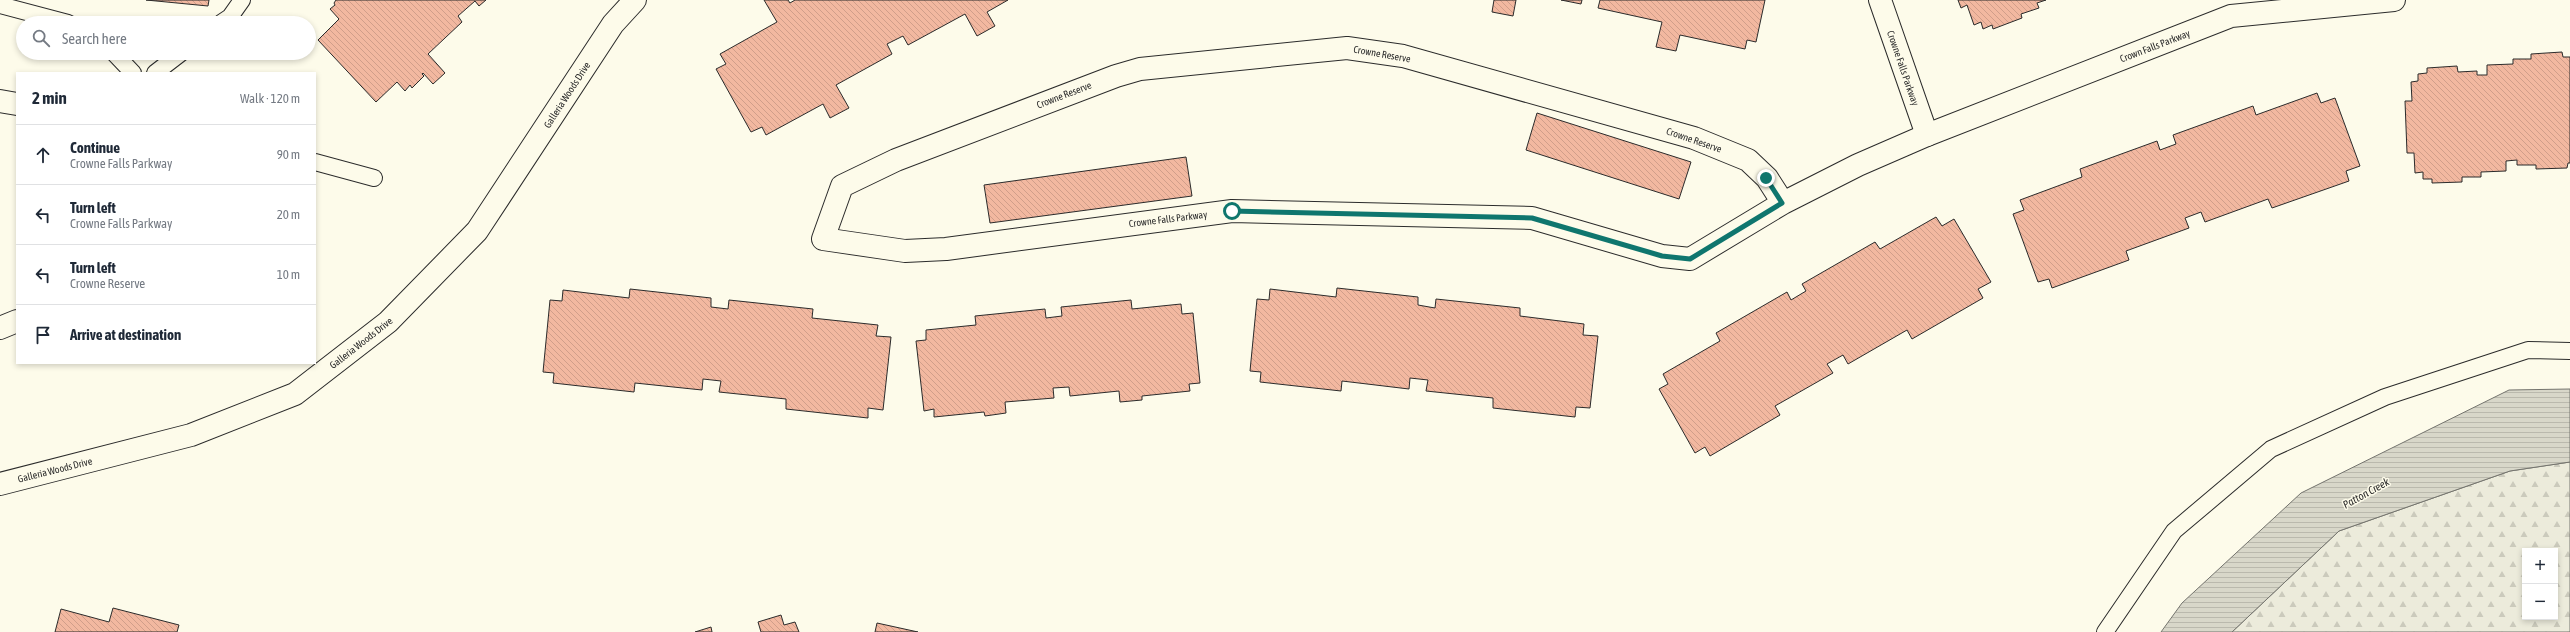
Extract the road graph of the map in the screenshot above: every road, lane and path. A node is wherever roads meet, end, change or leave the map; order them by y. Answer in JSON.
{"nodes":[{"id":1,"x":242,"y":0,"type":"edge"},
{"id":2,"x":635,"y":0,"type":"edge"},
{"id":3,"x":1880,"y":0,"type":"edge"},
{"id":4,"x":2394,"y":0,"type":"edge"},
{"id":5,"x":0,"y":5,"type":"edge"},
{"id":6,"x":42,"y":16,"type":"edge"},
{"id":7,"x":231,"y":16,"type":"edge"},
{"id":8,"x":121,"y":60,"type":"edge"},
{"id":9,"x":172,"y":60,"type":"edge"},
{"id":10,"x":132,"y":72,"type":"edge"},
{"id":11,"x":157,"y":72,"type":"edge"},
{"id":12,"x":0,"y":101,"type":"edge"},
{"id":13,"x":16,"y":104,"type":"edge"},
{"id":14,"x":1927,"y":135,"type":"junction"},
{"id":15,"x":316,"y":162,"type":"edge"},
{"id":16,"x":374,"y":178,"type":"dead end"},
{"id":17,"x":1782,"y":203,"type":"junction"},
{"id":18,"x":823,"y":239,"type":"joint"},
{"id":19,"x":16,"y":321,"type":"edge"},
{"id":20,"x":0,"y":328,"type":"edge"},
{"id":21,"x":2570,"y":351,"type":"edge"},
{"id":22,"x":0,"y":484,"type":"edge"},
{"id":23,"x":2105,"y":632,"type":"edge"}],
"edges":[{"from":1,"to":7,"type":"lane"},
{"from":2,"to":22,"type":"street","name":"Galleria Woods Drive"},
{"from":3,"to":14,"type":"street","name":"Crowne Falls Parkway"},
{"from":4,"to":14,"type":"street","name":"Crown Falls Parkway"},
{"from":5,"to":6,"type":"lane"},
{"from":8,"to":10,"type":"lane"},
{"from":9,"to":11,"type":"lane"},
{"from":12,"to":13,"type":"street"},
{"from":14,"to":17,"type":"street"},
{"from":15,"to":16,"type":"lane"},
{"from":17,"to":18,"type":"street","name":"Crowne Falls Parkway"},
{"from":17,"to":18,"type":"street","name":"Crowne Reserve"},
{"from":19,"to":20,"type":"street"},
{"from":21,"to":23,"type":"lane"}]}
